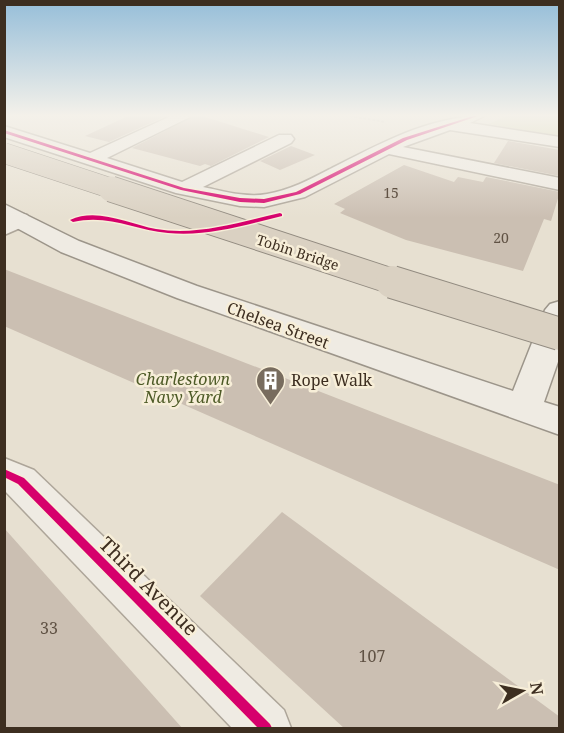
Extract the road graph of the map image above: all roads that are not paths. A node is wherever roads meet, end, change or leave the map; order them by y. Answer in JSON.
{"nodes":[{"id":1,"x":64,"y":150,"type":"edge"},
{"id":2,"x":110,"y":150,"type":"edge"},
{"id":3,"x":262,"y":150,"type":"edge"},
{"id":4,"x":380,"y":150,"type":"edge"},
{"id":5,"x":395,"y":150,"type":"edge"},
{"id":6,"x":4,"y":153,"type":"edge"},
{"id":7,"x":91,"y":159,"type":"junction"},
{"id":8,"x":560,"y":184,"type":"edge"},
{"id":9,"x":183,"y":189,"type":"junction"},
{"id":10,"x":118,"y":192,"type":"dead end"},
{"id":11,"x":9,"y":220,"type":"edge"},
{"id":12,"x":560,"y":310,"type":"edge"},
{"id":13,"x":560,"y":334,"type":"edge"},
{"id":14,"x":524,"y":409,"type":"junction"},
{"id":15,"x":560,"y":421,"type":"edge"},
{"id":16,"x":4,"y":473,"type":"edge"},
{"id":17,"x":266,"y":729,"type":"edge"}],
"edges":[{"from":1,"to":7,"type":"street"},
{"from":2,"to":7,"type":"street"},
{"from":3,"to":9,"type":"street"},
{"from":4,"to":9,"type":"street"},
{"from":5,"to":8,"type":"street"},
{"from":6,"to":13,"type":"highway","name":"Tobin Bridge","bridge":true},
{"from":7,"to":9,"type":"street"},
{"from":10,"to":13,"type":"highway","name":"Tobin Bridge","bridge":true},
{"from":11,"to":14,"type":"main road","name":"Chelsea Street"},
{"from":12,"to":14,"type":"main road"},
{"from":14,"to":15,"type":"main road","name":"Chelsea Street"},
{"from":16,"to":17,"type":"street","name":"Third Avenue"}]}
